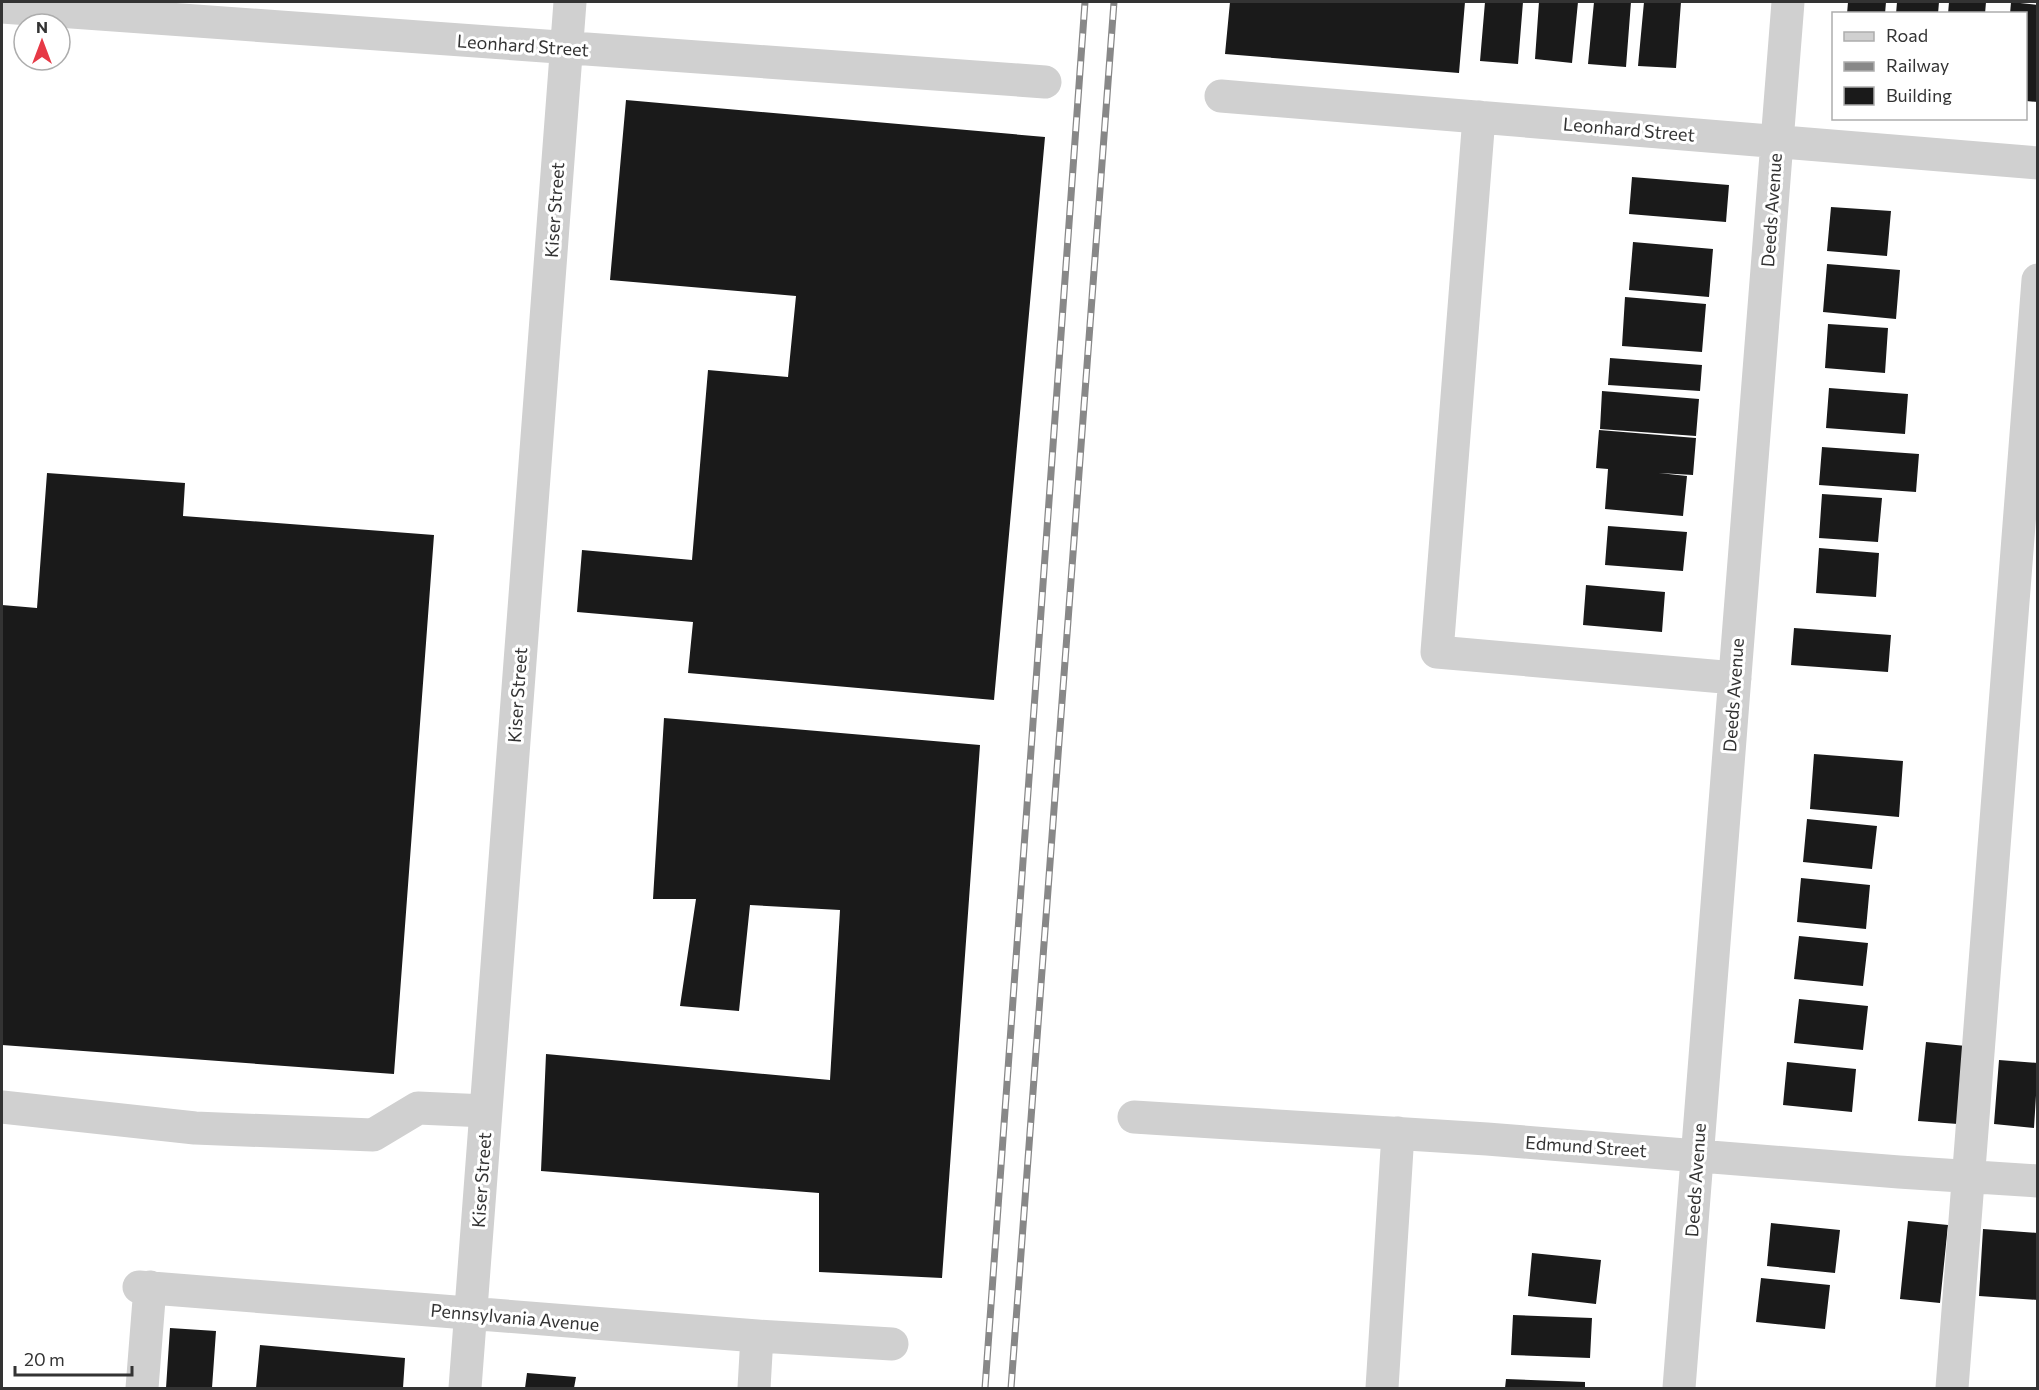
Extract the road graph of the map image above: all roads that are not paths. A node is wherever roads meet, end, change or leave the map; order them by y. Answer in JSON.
{"nodes":[{"id":1,"x":570,"y":2,"type":"edge"},
{"id":2,"x":1788,"y":2,"type":"edge"},
{"id":3,"x":2,"y":7,"type":"edge"},
{"id":4,"x":566,"y":48,"type":"junction"},
{"id":5,"x":1045,"y":82,"type":"dead end"},
{"id":6,"x":1221,"y":96,"type":"dead end"},
{"id":7,"x":1479,"y":117,"type":"junction"},
{"id":8,"x":1777,"y":141,"type":"junction"},
{"id":9,"x":2037,"y":163,"type":"edge"},
{"id":10,"x":2037,"y":280,"type":"edge"},
{"id":11,"x":1735,"y":678,"type":"junction"},
{"id":12,"x":2,"y":1107,"type":"edge"},
{"id":13,"x":486,"y":1112,"type":"junction"},
{"id":14,"x":1134,"y":1117,"type":"dead end"},
{"id":15,"x":1398,"y":1133,"type":"junction"},
{"id":16,"x":1697,"y":1154,"type":"junction"},
{"id":17,"x":1968,"y":1176,"type":"junction"},
{"id":18,"x":2037,"y":1180,"type":"edge"},
{"id":19,"x":471,"y":1313,"type":"junction"},
{"id":20,"x":757,"y":1336,"type":"junction"},
{"id":21,"x":892,"y":1344,"type":"dead end"},
{"id":22,"x":142,"y":1389,"type":"edge"},
{"id":23,"x":465,"y":1389,"type":"edge"},
{"id":24,"x":754,"y":1389,"type":"edge"},
{"id":25,"x":1382,"y":1389,"type":"edge"},
{"id":26,"x":1679,"y":1389,"type":"edge"},
{"id":27,"x":1952,"y":1389,"type":"edge"}],
"edges":[{"from":1,"to":4,"type":"street","name":"Kiser Street"},
{"from":2,"to":8,"type":"street","name":"Deeds Avenue"},
{"from":3,"to":4,"type":"street","name":"Leonhard Street"},
{"from":4,"to":5,"type":"street","name":"Leonhard Street"},
{"from":4,"to":13,"type":"street","name":"Kiser Street"},
{"from":6,"to":7,"type":"street","name":"Leonhard Street"},
{"from":7,"to":8,"type":"street","name":"Leonhard Street"},
{"from":7,"to":11,"type":"street"},
{"from":8,"to":9,"type":"street","name":"Leonhard Street"},
{"from":8,"to":11,"type":"street","name":"Deeds Avenue"},
{"from":10,"to":17,"type":"street"},
{"from":11,"to":16,"type":"street","name":"Deeds Avenue"},
{"from":12,"to":13,"type":"street"},
{"from":13,"to":19,"type":"street","name":"Kiser Street"},
{"from":14,"to":15,"type":"street","name":"Edmund Street"},
{"from":15,"to":16,"type":"street","name":"Edmund Street"},
{"from":15,"to":25,"type":"street"},
{"from":16,"to":17,"type":"street","name":"Edmund Street"},
{"from":16,"to":26,"type":"street","name":"Deeds Avenue"},
{"from":17,"to":18,"type":"street","name":"Edmund Street"},
{"from":17,"to":27,"type":"street"},
{"from":19,"to":20,"type":"street","name":"Pennsylvania Avenue"},
{"from":19,"to":22,"type":"street","name":"Pennsylvania Avenue"},
{"from":19,"to":23,"type":"street","name":"Kiser Street"},
{"from":20,"to":21,"type":"street","name":"Pennsylvania Avenue"},
{"from":20,"to":24,"type":"street"}]}
